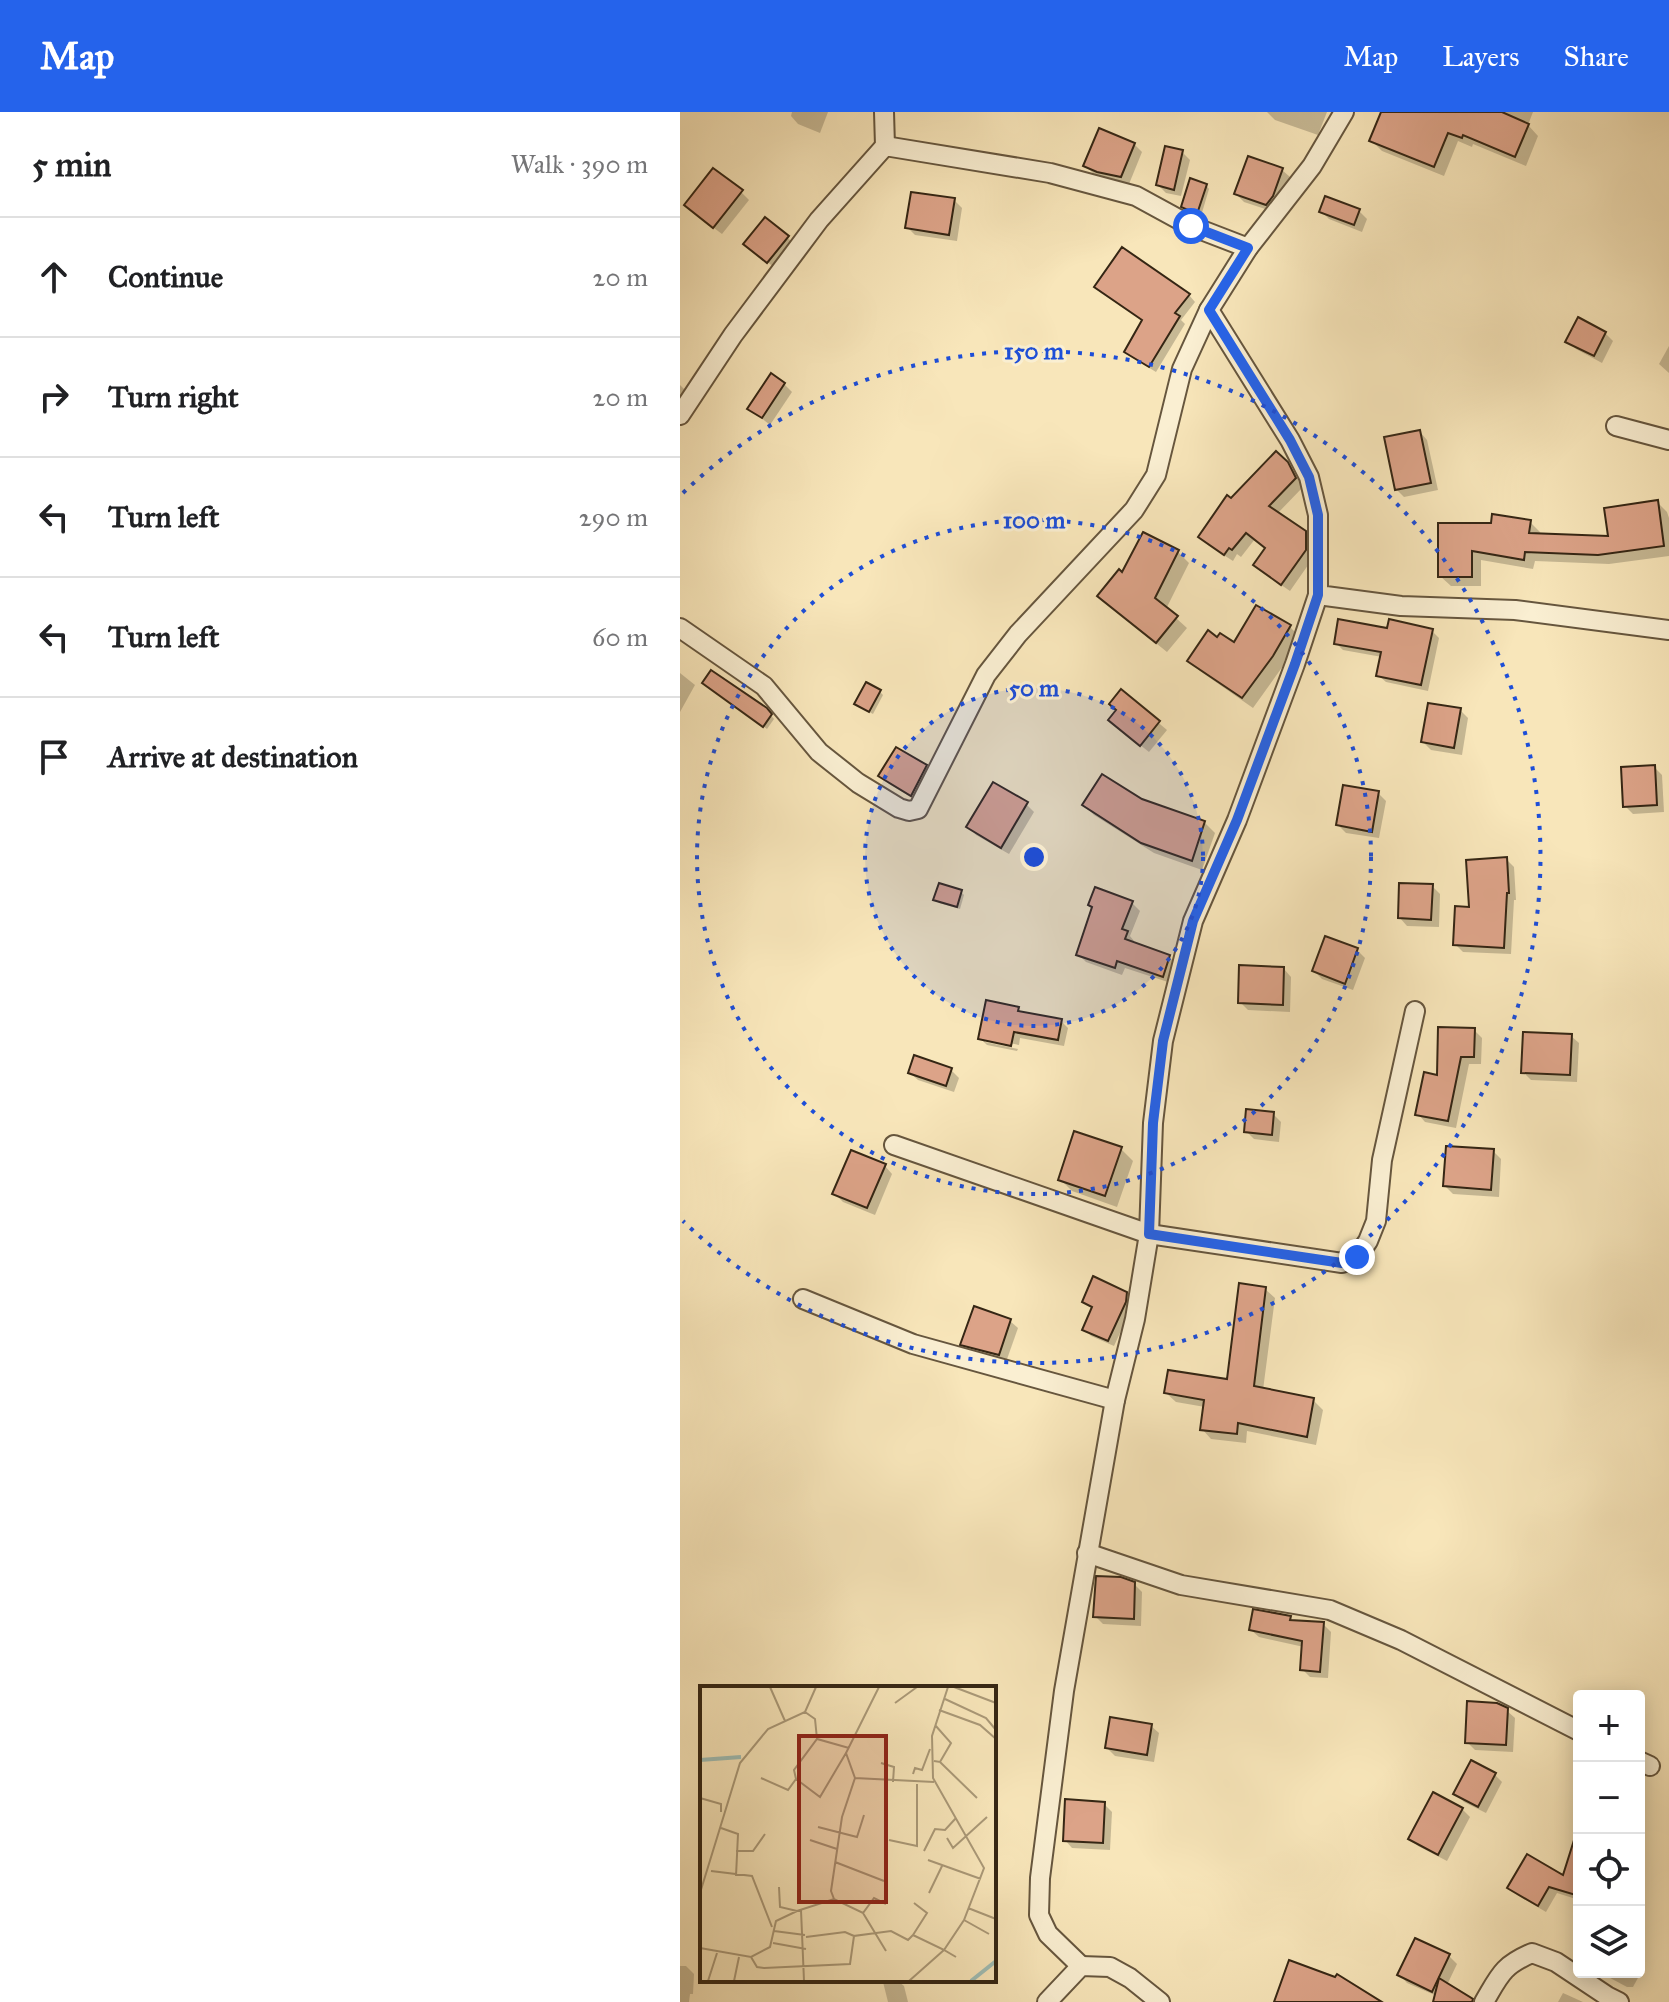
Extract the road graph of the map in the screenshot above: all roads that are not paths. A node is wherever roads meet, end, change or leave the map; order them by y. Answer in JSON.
{"nodes":[{"id":1,"x":884,"y":112,"type":"edge"},
{"id":2,"x":1344,"y":112,"type":"edge"},
{"id":3,"x":885,"y":146,"type":"junction"},
{"id":4,"x":1248,"y":248,"type":"junction"},
{"id":5,"x":1209,"y":310,"type":"junction"},
{"id":6,"x":680,"y":415,"type":"edge"},
{"id":7,"x":1616,"y":426,"type":"dead end"},
{"id":8,"x":1669,"y":440,"type":"edge"},
{"id":9,"x":1318,"y":595,"type":"junction"},
{"id":10,"x":680,"y":628,"type":"edge"},
{"id":11,"x":1669,"y":630,"type":"edge"},
{"id":12,"x":1415,"y":1011,"type":"dead end"},
{"id":13,"x":894,"y":1145,"type":"dead end"},
{"id":14,"x":1149,"y":1234,"type":"junction"},
{"id":15,"x":803,"y":1299,"type":"dead end"},
{"id":16,"x":1115,"y":1400,"type":"junction"},
{"id":17,"x":1087,"y":1553,"type":"junction"},
{"id":18,"x":1573,"y":1728,"type":"edge"},
{"id":19,"x":1081,"y":1966,"type":"junction"},
{"id":20,"x":1047,"y":2002,"type":"edge"},
{"id":21,"x":1160,"y":2002,"type":"edge"},
{"id":22,"x":1484,"y":2002,"type":"edge"},
{"id":23,"x":1619,"y":2002,"type":"edge"}],
"edges":[{"from":1,"to":3,"type":"street"},
{"from":2,"to":4,"type":"street"},
{"from":3,"to":4,"type":"street"},
{"from":3,"to":6,"type":"street"},
{"from":4,"to":5,"type":"street"},
{"from":5,"to":9,"type":"street"},
{"from":5,"to":10,"type":"street"},
{"from":7,"to":8,"type":"street"},
{"from":9,"to":11,"type":"street"},
{"from":9,"to":14,"type":"street"},
{"from":12,"to":14,"type":"street"},
{"from":13,"to":14,"type":"street"},
{"from":14,"to":16,"type":"street"},
{"from":15,"to":16,"type":"street"},
{"from":16,"to":17,"type":"street"},
{"from":17,"to":18,"type":"street"},
{"from":17,"to":19,"type":"street"},
{"from":19,"to":20,"type":"street"},
{"from":19,"to":21,"type":"street"},
{"from":22,"to":23,"type":"street"}]}
